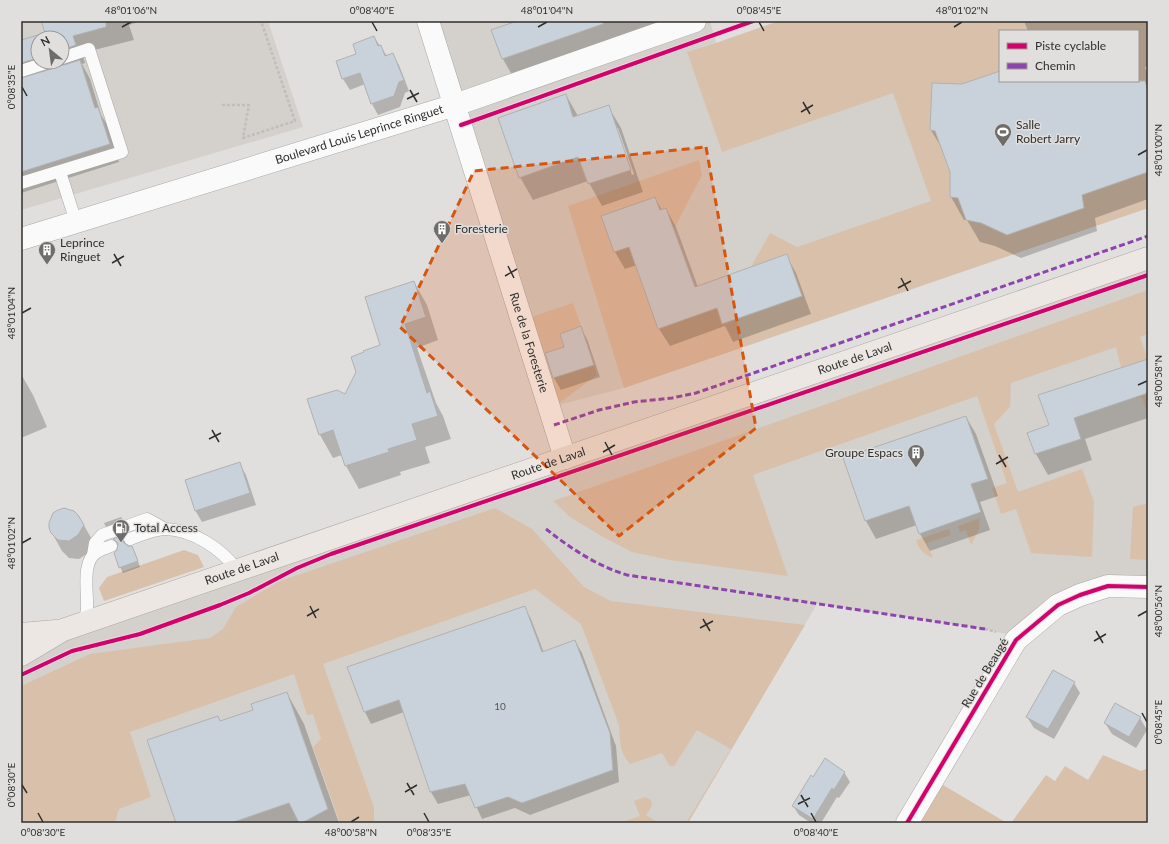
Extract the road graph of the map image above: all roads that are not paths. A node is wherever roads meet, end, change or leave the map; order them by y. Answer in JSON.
{"nodes":[{"id":1,"x":428,"y":21,"type":"edge"},
{"id":2,"x":695,"y":21,"type":"edge"},
{"id":3,"x":70,"y":55,"type":"edge"},
{"id":4,"x":455,"y":105,"type":"junction"},
{"id":5,"x":60,"y":172,"type":"junction"},
{"id":6,"x":21,"y":184,"type":"edge"},
{"id":7,"x":76,"y":222,"type":"junction"},
{"id":8,"x":21,"y":239,"type":"edge"},
{"id":9,"x":1148,"y":258,"type":"edge"},
{"id":10,"x":565,"y":458,"type":"junction"},
{"id":11,"x":165,"y":529,"type":"junction"},
{"id":12,"x":130,"y":540,"type":"dead end"},
{"id":13,"x":111,"y":546,"type":"dead end"},
{"id":14,"x":93,"y":555,"type":"junction"},
{"id":15,"x":237,"y":570,"type":"junction"},
{"id":16,"x":1148,"y":586,"type":"edge"},
{"id":17,"x":84,"y":623,"type":"junction"},
{"id":18,"x":63,"y":630,"type":"junction"},
{"id":19,"x":21,"y":634,"type":"edge"},
{"id":20,"x":21,"y":655,"type":"edge"},
{"id":21,"x":907,"y":823,"type":"edge"}],
"edges":[{"from":1,"to":4,"type":"street","name":"Rue de la Foresterie"},
{"from":2,"to":4,"type":"street","name":"Boulevard Louis Leprince Ringuet"},
{"from":3,"to":5,"type":"lane"},
{"from":4,"to":7,"type":"street","name":"Boulevard Louis Leprince Ringuet"},
{"from":4,"to":10,"type":"street","name":"Rue de la Foresterie"},
{"from":5,"to":6,"type":"lane"},
{"from":5,"to":7,"type":"lane"},
{"from":7,"to":8,"type":"street","name":"Boulevard Louis Leprince Ringuet"},
{"from":9,"to":10,"type":"main road","name":"Route de Laval"},
{"from":10,"to":15,"type":"main road","name":"Route de Laval"},
{"from":11,"to":12,"type":"lane"},
{"from":11,"to":14,"type":"lane"},
{"from":11,"to":15,"type":"lane"},
{"from":13,"to":14,"type":"lane"},
{"from":14,"to":17,"type":"lane"},
{"from":15,"to":17,"type":"main road","name":"Route de Laval"},
{"from":16,"to":21,"type":"street","name":"Rue de Beaugé"},
{"from":17,"to":18,"type":"main road","name":"Route de Laval"},
{"from":18,"to":19,"type":"main road","name":"Route de Laval"},
{"from":18,"to":20,"type":"main road","name":"Route de Laval"}]}
